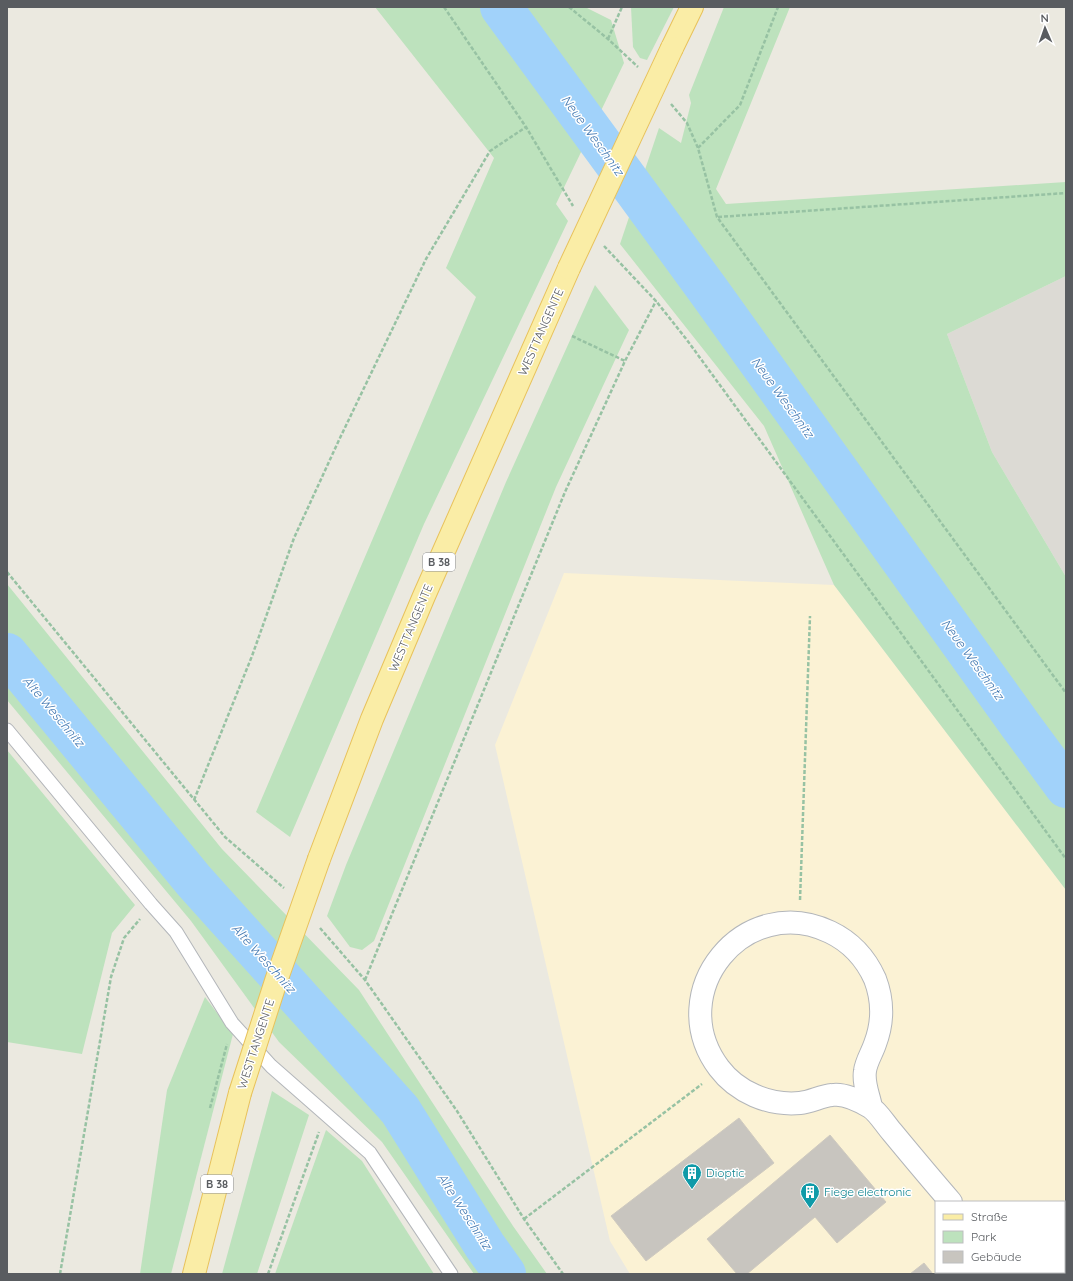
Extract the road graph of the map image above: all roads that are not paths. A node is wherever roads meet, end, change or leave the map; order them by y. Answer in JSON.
{"nodes":[{"id":1,"x":692,"y":7,"type":"edge"},
{"id":2,"x":7,"y":730,"type":"edge"},
{"id":3,"x":871,"y":1108,"type":"junction"},
{"id":4,"x":950,"y":1201,"type":"edge"},
{"id":5,"x":194,"y":1274,"type":"edge"},
{"id":6,"x":451,"y":1274,"type":"edge"}],
"edges":[{"from":1,"to":5,"type":"main road","name":"WESTTANGENTE","number":"B 38","bridge":true},
{"from":2,"to":6,"type":"lane"},
{"from":3,"to":3,"type":"street"},
{"from":3,"to":4,"type":"street"}]}
